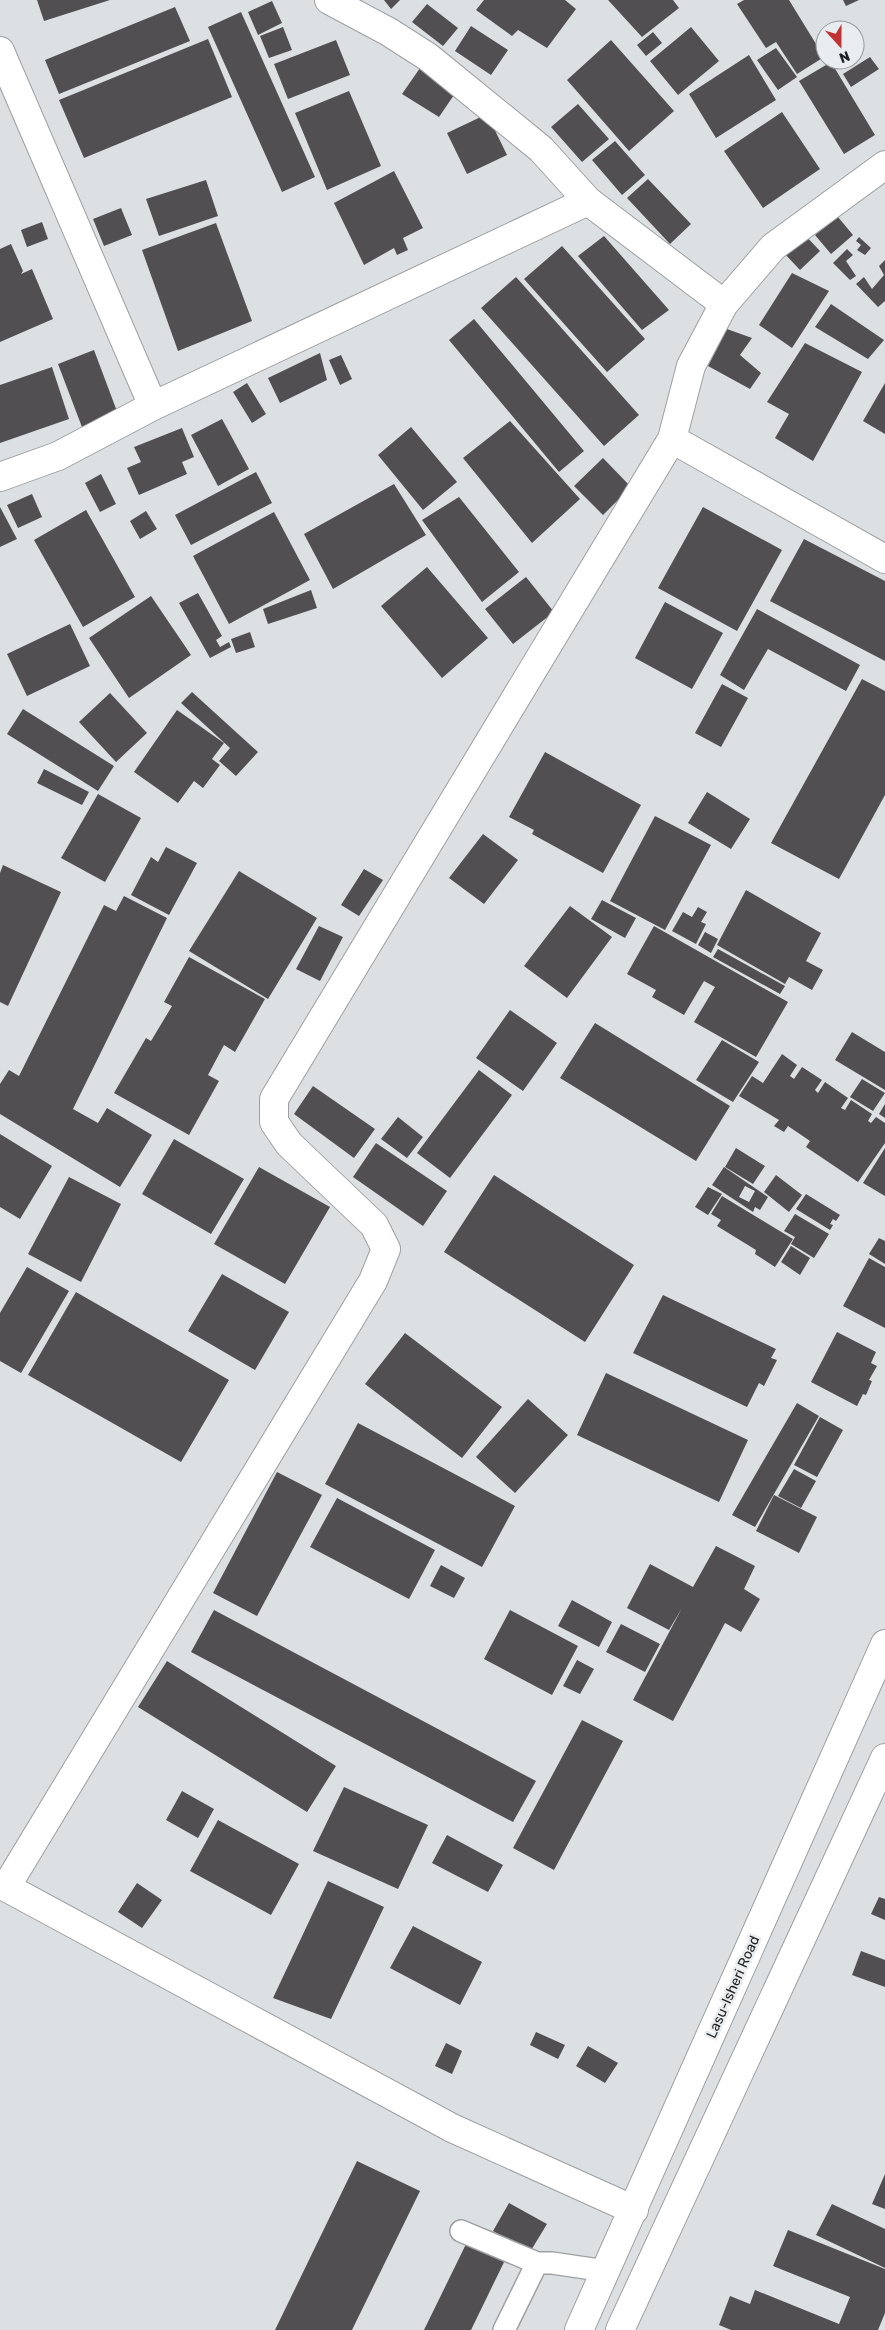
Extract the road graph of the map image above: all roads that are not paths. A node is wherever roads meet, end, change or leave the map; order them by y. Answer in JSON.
{"nodes":[{"id":1,"x":329,"y":0,"type":"edge"},
{"id":2,"x":0,"y":51,"type":"edge"},
{"id":3,"x":885,"y":165,"type":"edge"},
{"id":4,"x":588,"y":201,"type":"junction"},
{"id":5,"x":724,"y":304,"type":"junction"},
{"id":6,"x":153,"y":406,"type":"junction"},
{"id":7,"x":672,"y":439,"type":"junction"},
{"id":8,"x":0,"y":477,"type":"edge"},
{"id":9,"x":885,"y":559,"type":"edge"},
{"id":10,"x":885,"y":1644,"type":"edge"},
{"id":11,"x":885,"y":1758,"type":"edge"},
{"id":12,"x":3,"y":1885,"type":"edge"},
{"id":13,"x":634,"y":2210,"type":"junction"},
{"id":14,"x":460,"y":2230,"type":"dead end"},
{"id":15,"x":537,"y":2263,"type":"junction"},
{"id":16,"x":606,"y":2271,"type":"junction"},
{"id":17,"x":504,"y":2330,"type":"edge"},
{"id":18,"x":580,"y":2330,"type":"edge"},
{"id":19,"x":620,"y":2330,"type":"edge"}],
"edges":[{"from":1,"to":4,"type":"street"},
{"from":2,"to":6,"type":"street"},
{"from":3,"to":5,"type":"street"},
{"from":4,"to":5,"type":"street"},
{"from":4,"to":6,"type":"street"},
{"from":5,"to":7,"type":"street"},
{"from":6,"to":8,"type":"street"},
{"from":7,"to":9,"type":"street"},
{"from":7,"to":12,"type":"street"},
{"from":10,"to":13,"type":"street","name":"Lasu-Isheri Road"},
{"from":11,"to":19,"type":"street"},
{"from":12,"to":13,"type":"street"},
{"from":13,"to":16,"type":"street","name":"Lasu-Isheri Road"},
{"from":14,"to":15,"type":"lane"},
{"from":15,"to":16,"type":"lane"},
{"from":15,"to":17,"type":"lane"},
{"from":16,"to":18,"type":"street","name":"Lasu-Isheri Road"}]}
